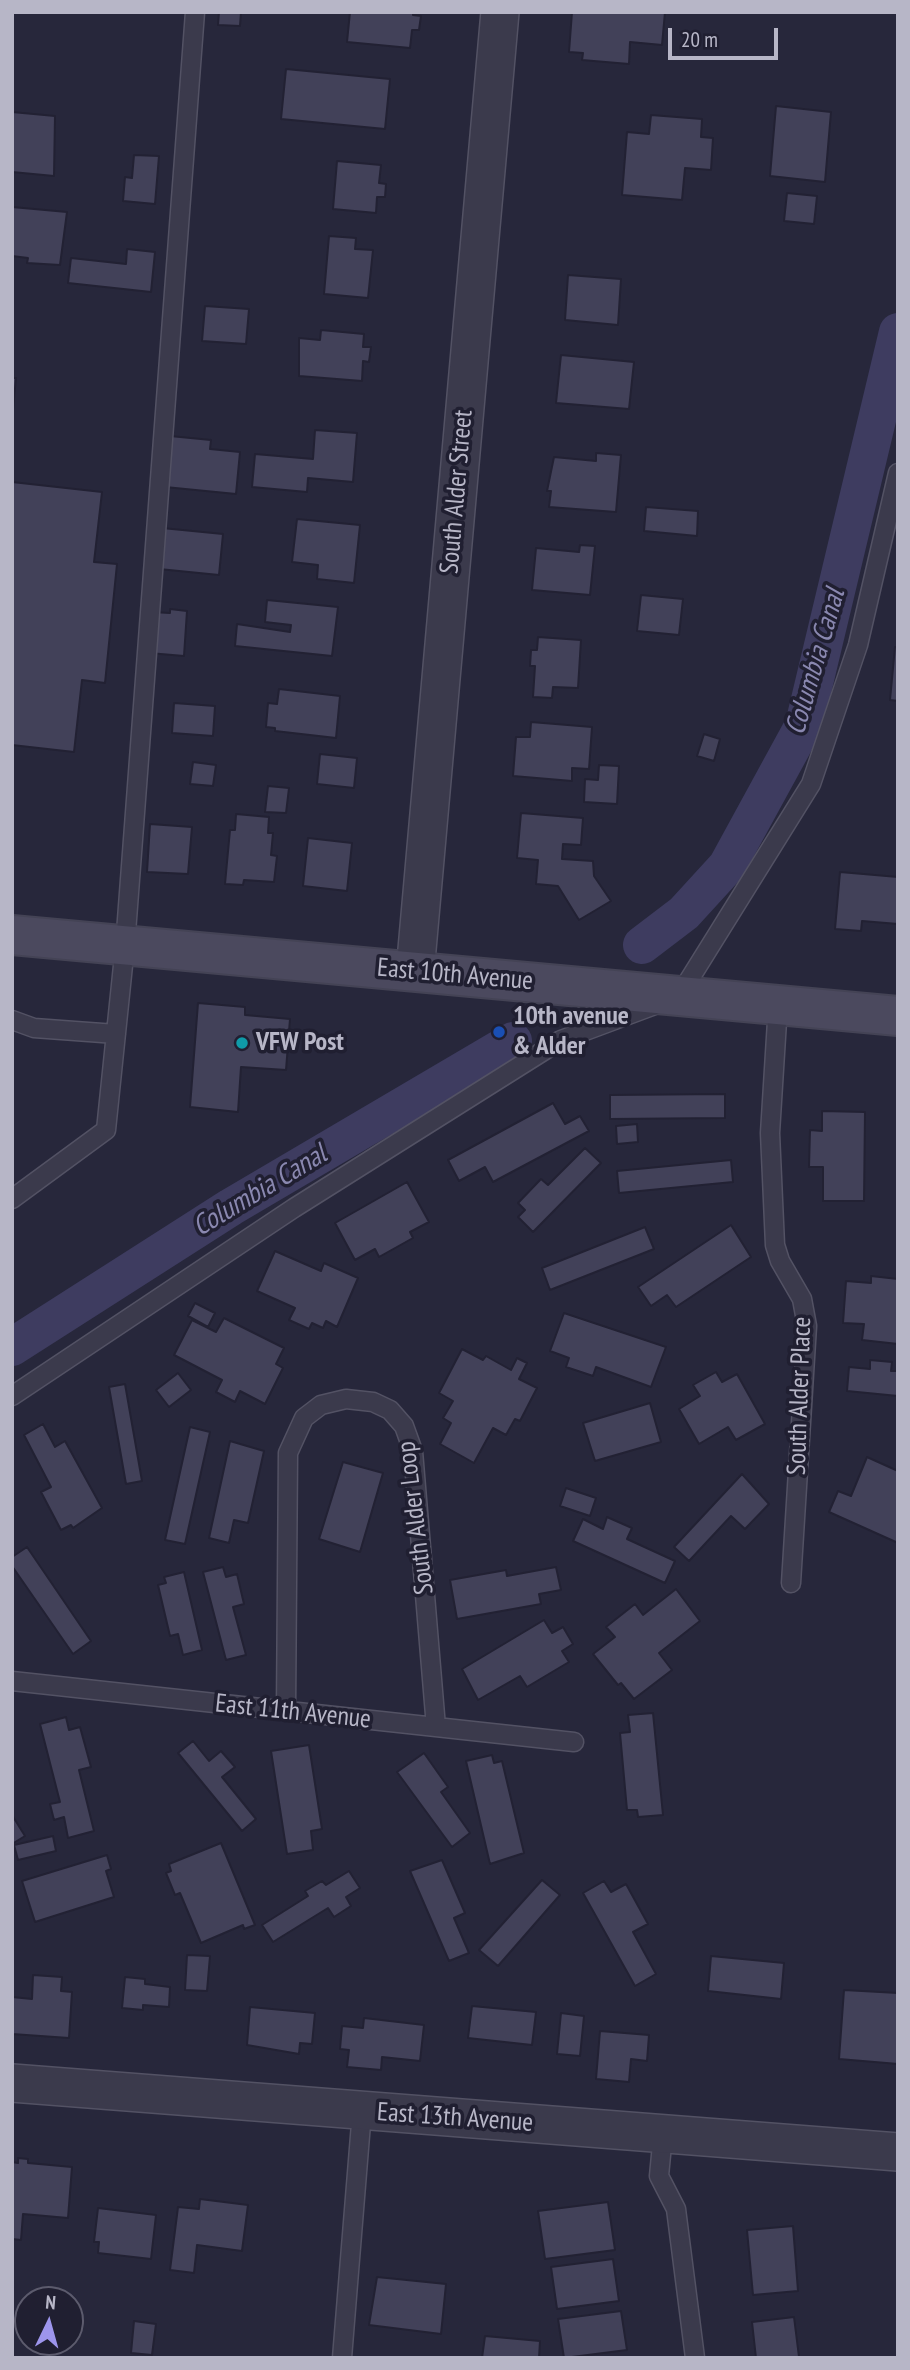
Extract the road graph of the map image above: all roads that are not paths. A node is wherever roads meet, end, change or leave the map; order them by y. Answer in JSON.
{"nodes":[{"id":1,"x":195,"y":12,"type":"edge"},
{"id":2,"x":500,"y":12,"type":"edge"},
{"id":3,"x":898,"y":473,"type":"edge"},
{"id":4,"x":12,"y":935,"type":"edge"},
{"id":5,"x":125,"y":946,"type":"junction"},
{"id":6,"x":415,"y":972,"type":"junction"},
{"id":7,"x":679,"y":996,"type":"junction"},
{"id":8,"x":778,"y":1005,"type":"junction"},
{"id":9,"x":898,"y":1016,"type":"edge"},
{"id":10,"x":12,"y":1020,"type":"edge"},
{"id":11,"x":116,"y":1034,"type":"junction"},
{"id":12,"x":12,"y":1199,"type":"edge"},
{"id":13,"x":12,"y":1396,"type":"edge"},
{"id":14,"x":791,"y":1583,"type":"dead end"},
{"id":15,"x":12,"y":1681,"type":"edge"},
{"id":16,"x":286,"y":1711,"type":"junction"},
{"id":17,"x":436,"y":1727,"type":"junction"},
{"id":18,"x":573,"y":1742,"type":"dead end"},
{"id":19,"x":12,"y":2083,"type":"edge"},
{"id":20,"x":362,"y":2110,"type":"junction"},
{"id":21,"x":663,"y":2134,"type":"junction"},
{"id":22,"x":898,"y":2151,"type":"edge"},
{"id":23,"x":342,"y":2358,"type":"edge"},
{"id":24,"x":695,"y":2358,"type":"edge"}],
"edges":[{"from":1,"to":5,"type":"lane"},
{"from":2,"to":6,"type":"street","name":"South Alder Street"},
{"from":3,"to":7,"type":"lane"},
{"from":4,"to":5,"type":"main road","name":"East 10th Avenue"},
{"from":5,"to":6,"type":"main road","name":"East 10th Avenue"},
{"from":5,"to":11,"type":"lane"},
{"from":6,"to":7,"type":"main road","name":"East 10th Avenue"},
{"from":7,"to":8,"type":"main road","name":"East 10th Avenue"},
{"from":7,"to":13,"type":"lane"},
{"from":8,"to":9,"type":"main road","name":"East 10th Avenue"},
{"from":8,"to":14,"type":"lane","name":"South Alder Place"},
{"from":10,"to":11,"type":"lane"},
{"from":11,"to":12,"type":"lane"},
{"from":15,"to":16,"type":"lane","name":"East 11th Avenue"},
{"from":16,"to":17,"type":"lane","name":"East 11th Avenue"},
{"from":16,"to":17,"type":"lane","name":"South Alder Loop"},
{"from":17,"to":18,"type":"lane","name":"East 11th Avenue"},
{"from":19,"to":20,"type":"street","name":"East 13th Avenue"},
{"from":20,"to":21,"type":"street","name":"East 13th Avenue"},
{"from":20,"to":23,"type":"lane"},
{"from":21,"to":22,"type":"street","name":"East 13th Avenue"},
{"from":21,"to":24,"type":"lane"}]}
